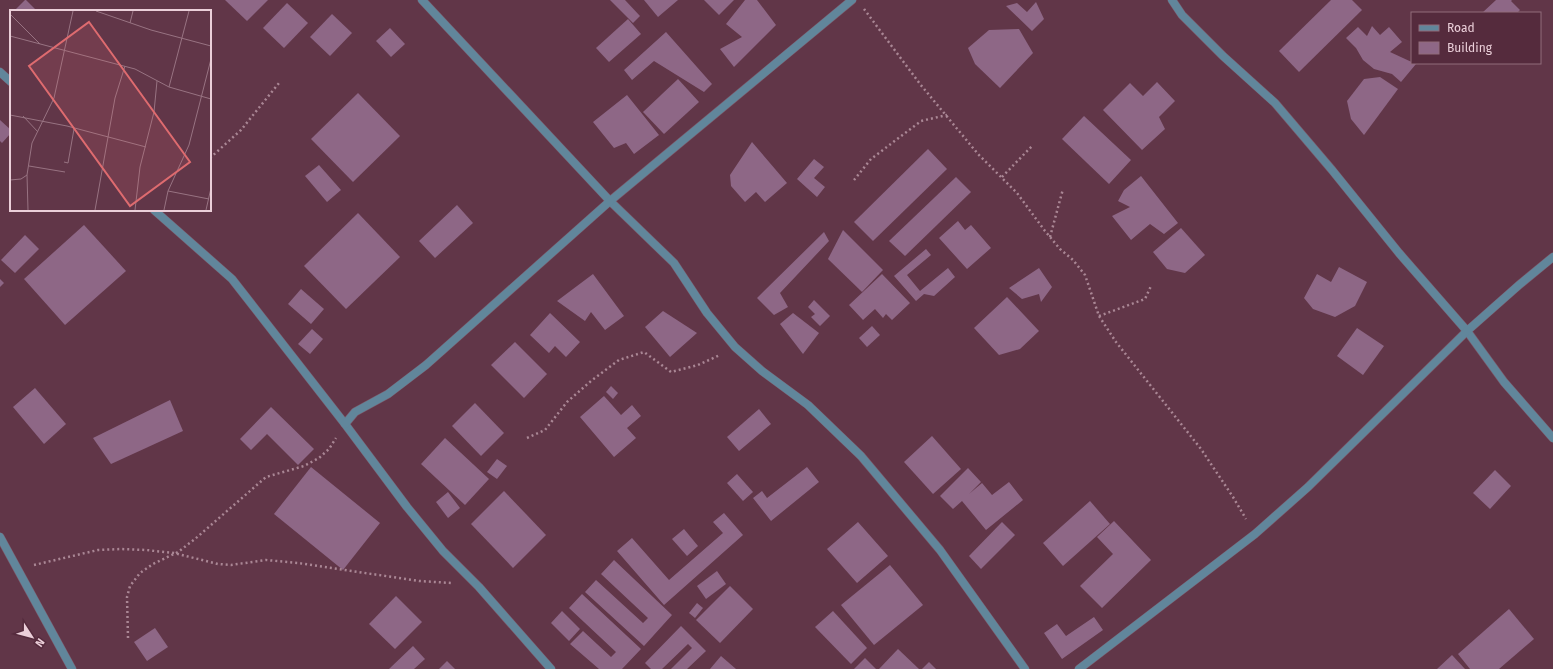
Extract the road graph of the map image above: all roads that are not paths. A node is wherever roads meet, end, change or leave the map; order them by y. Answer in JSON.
{"nodes":[{"id":1,"x":422,"y":0,"type":"edge"},
{"id":2,"x":852,"y":0,"type":"edge"},
{"id":3,"x":1172,"y":0,"type":"edge"},
{"id":4,"x":0,"y":72,"type":"edge"},
{"id":5,"x":10,"y":81,"type":"edge"},
{"id":6,"x":610,"y":201,"type":"junction"},
{"id":7,"x":155,"y":211,"type":"edge"},
{"id":8,"x":1553,"y":258,"type":"edge"},
{"id":9,"x":1467,"y":331,"type":"junction"},
{"id":10,"x":344,"y":424,"type":"junction"},
{"id":11,"x":1553,"y":438,"type":"edge"},
{"id":12,"x":0,"y":537,"type":"edge"},
{"id":13,"x":72,"y":669,"type":"edge"},
{"id":14,"x":551,"y":669,"type":"edge"},
{"id":15,"x":1025,"y":669,"type":"edge"},
{"id":16,"x":1079,"y":669,"type":"edge"}],
"edges":[{"from":1,"to":6,"type":"street"},
{"from":2,"to":6,"type":"street"},
{"from":3,"to":9,"type":"street"},
{"from":4,"to":5,"type":"street"},
{"from":6,"to":10,"type":"street"},
{"from":6,"to":15,"type":"street"},
{"from":7,"to":10,"type":"street"},
{"from":8,"to":9,"type":"street"},
{"from":9,"to":11,"type":"street"},
{"from":9,"to":16,"type":"street"},
{"from":10,"to":14,"type":"street"},
{"from":12,"to":13,"type":"street"}]}
